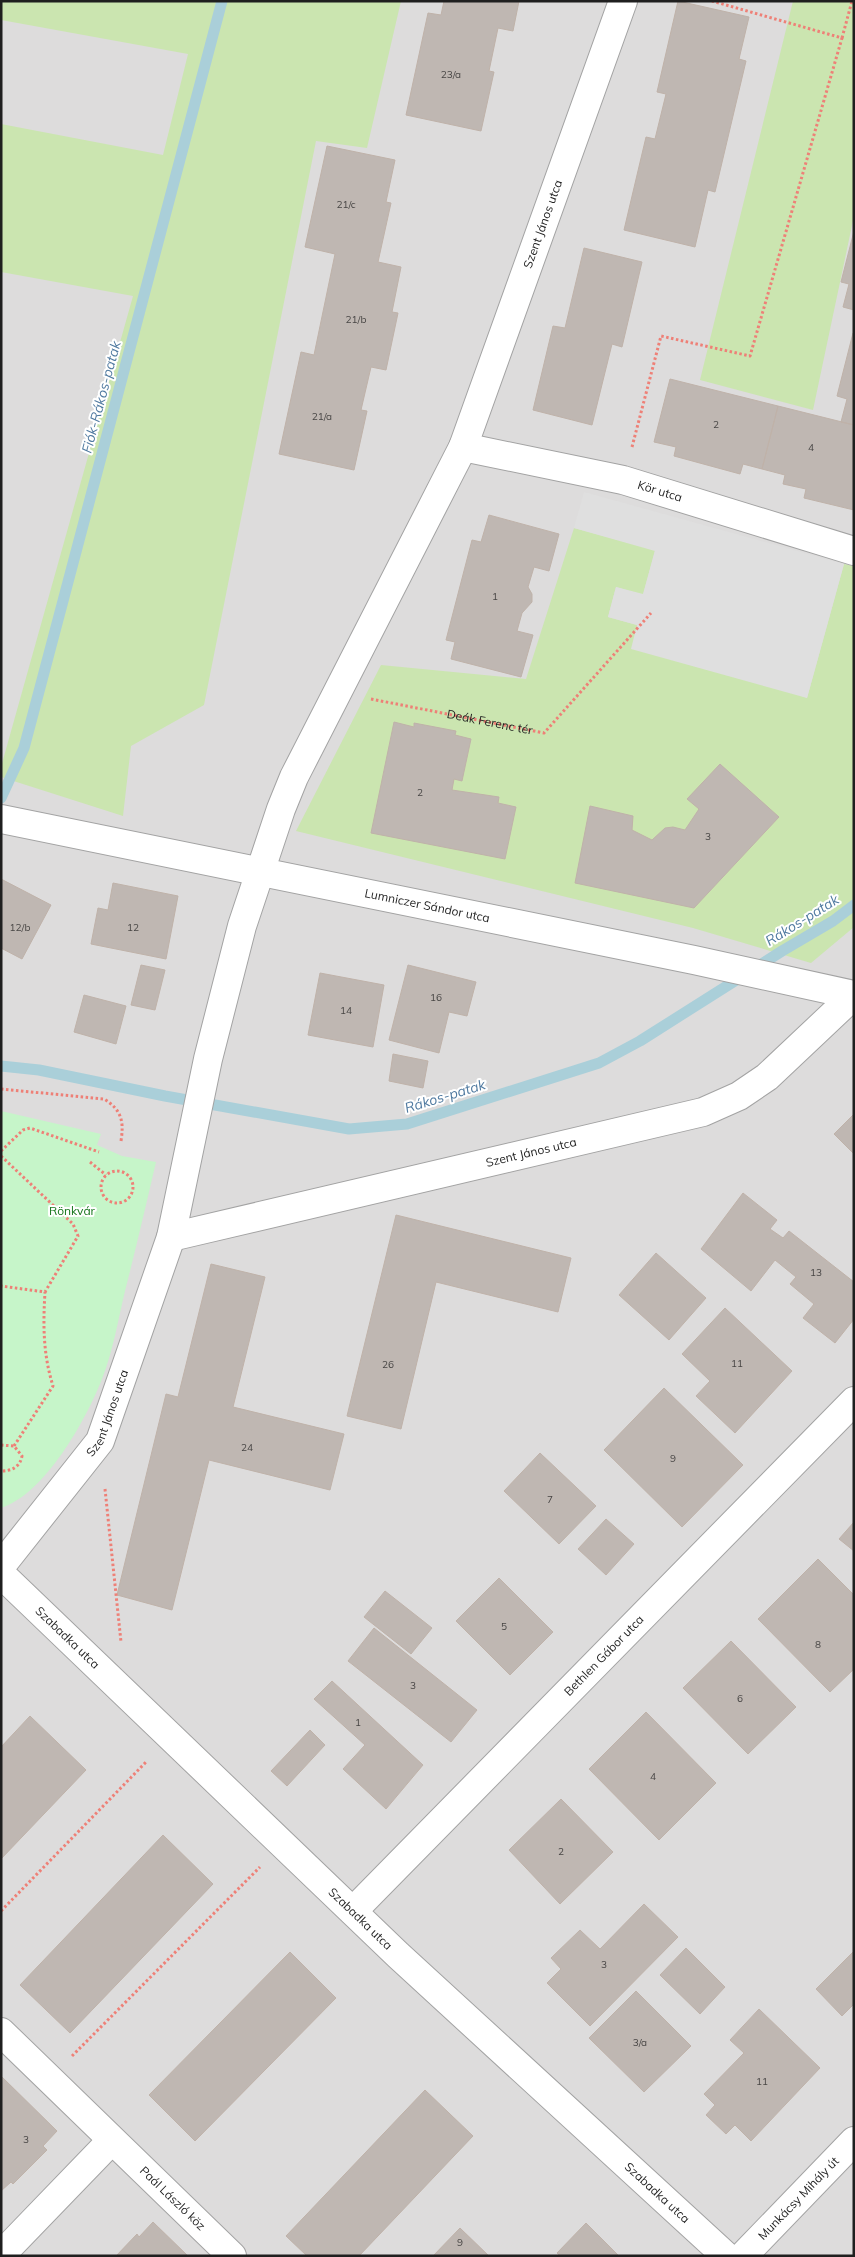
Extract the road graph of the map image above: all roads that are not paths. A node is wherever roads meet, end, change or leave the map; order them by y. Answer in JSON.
{"nodes":[{"id":1,"x":623,"y":1,"type":"edge"},
{"id":2,"x":463,"y":447,"type":"junction"},
{"id":3,"x":854,"y":551,"type":"edge"},
{"id":4,"x":1,"y":819,"type":"edge"},
{"id":5,"x":260,"y":872,"type":"junction"},
{"id":6,"x":854,"y":995,"type":"edge"},
{"id":7,"x":171,"y":1237,"type":"junction"},
{"id":8,"x":854,"y":1400,"type":"edge"},
{"id":9,"x":1,"y":1566,"type":"edge"},
{"id":10,"x":1,"y":1574,"type":"edge"},
{"id":11,"x":353,"y":1911,"type":"junction"},
{"id":12,"x":1,"y":2032,"type":"edge"},
{"id":13,"x":111,"y":2141,"type":"junction"},
{"id":14,"x":854,"y":2141,"type":"edge"},
{"id":15,"x":1,"y":2255,"type":"edge"},
{"id":16,"x":232,"y":2256,"type":"edge"},
{"id":17,"x":726,"y":2256,"type":"edge"},
{"id":18,"x":743,"y":2256,"type":"edge"}],
"edges":[{"from":1,"to":2,"type":"street","name":"Szent János utca"},
{"from":2,"to":3,"type":"street","name":"Kör utca"},
{"from":2,"to":5,"type":"street"},
{"from":4,"to":5,"type":"street","name":"Lumniczer Sándor utca"},
{"from":5,"to":6,"type":"street","name":"Lumniczer Sándor utca"},
{"from":5,"to":7,"type":"street","name":"Szent János utca"},
{"from":6,"to":7,"type":"street","name":"Szent János utca"},
{"from":7,"to":9,"type":"street","name":"Szent János utca"},
{"from":8,"to":11,"type":"street","name":"Bethlen Gábor utca"},
{"from":10,"to":11,"type":"street","name":"Szabadka utca"},
{"from":11,"to":17,"type":"street","name":"Szabadka utca"},
{"from":12,"to":13,"type":"street","name":"Paál László köz"},
{"from":13,"to":15,"type":"street"},
{"from":13,"to":16,"type":"street","name":"Paál László köz"},
{"from":14,"to":18,"type":"street","name":"Munkácsy Mihály út"}]}
